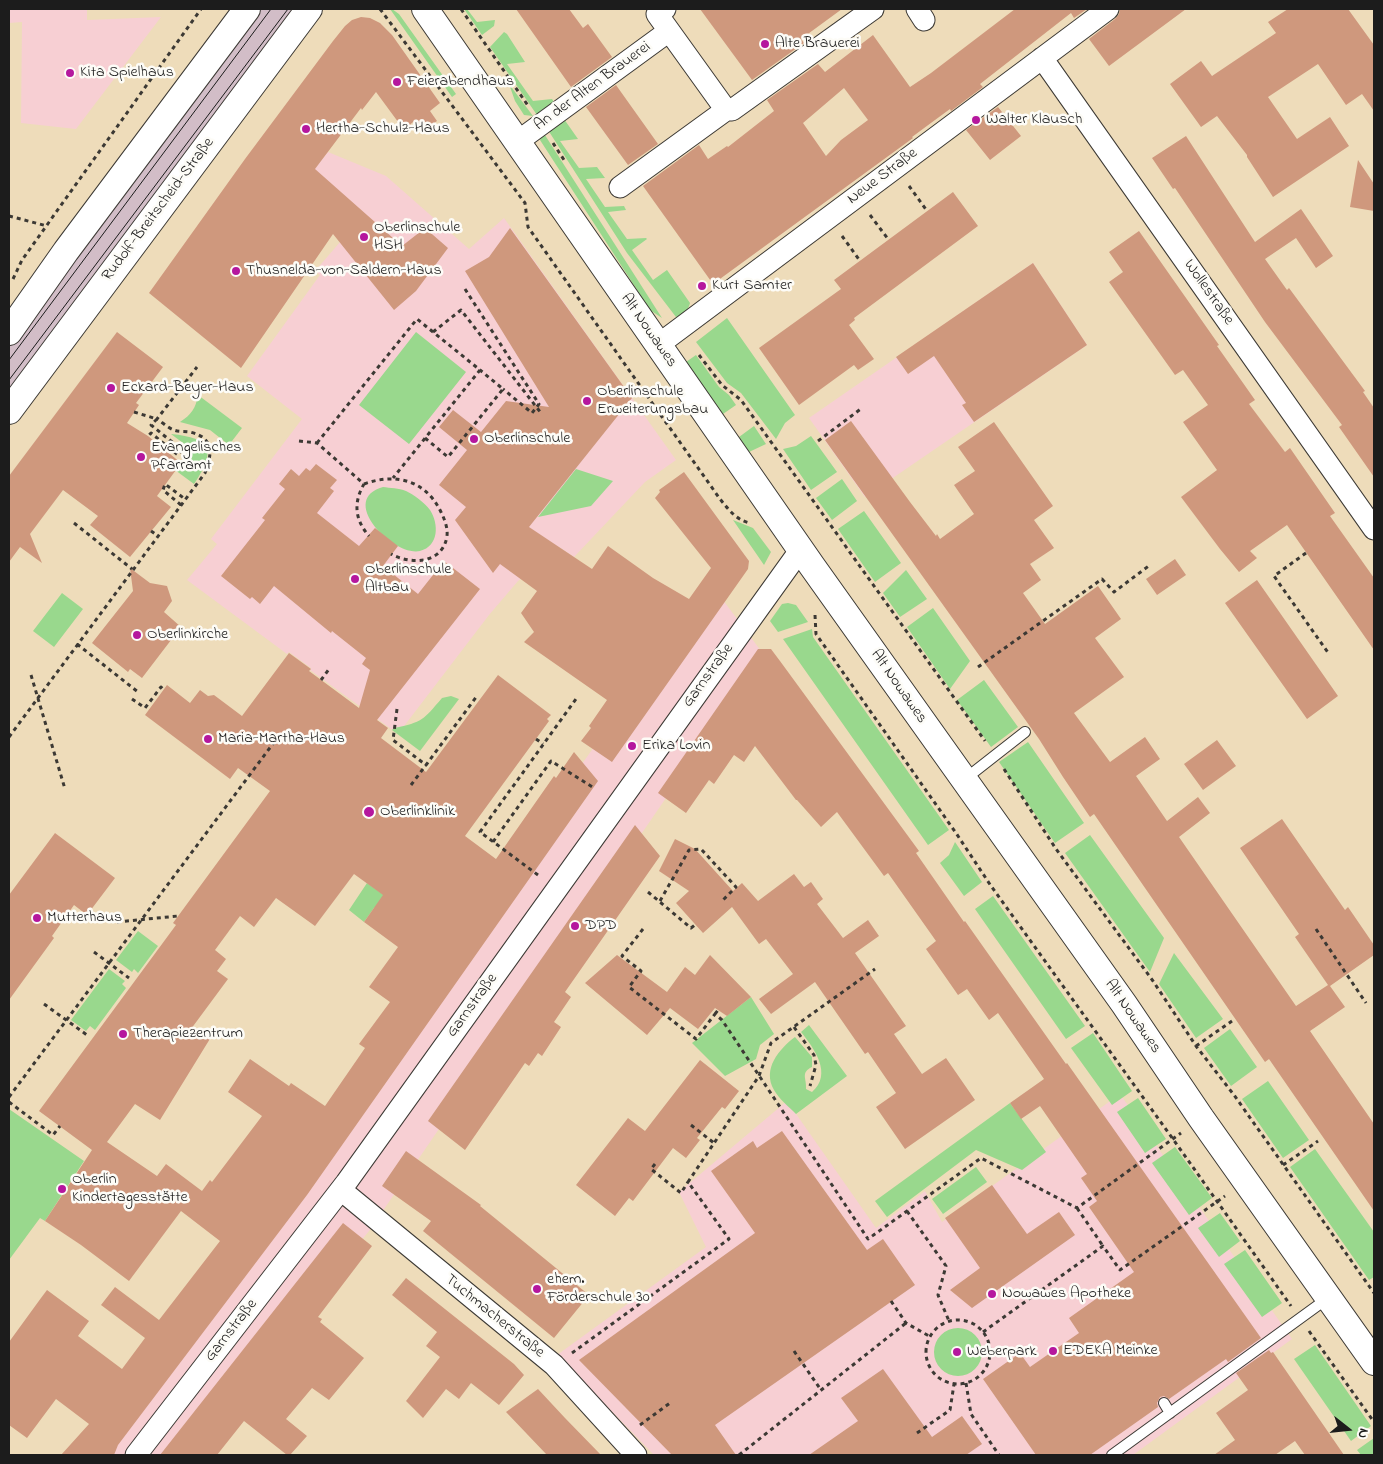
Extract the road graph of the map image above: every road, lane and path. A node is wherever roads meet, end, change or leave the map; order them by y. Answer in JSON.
{"nodes":[{"id":1,"x":201,"y":9,"type":"edge"},
{"id":2,"x":247,"y":9,"type":"edge"},
{"id":3,"x":309,"y":9,"type":"edge"},
{"id":4,"x":380,"y":9,"type":"edge"},
{"id":5,"x":425,"y":9,"type":"edge"},
{"id":6,"x":665,"y":9,"type":"edge"},
{"id":7,"x":873,"y":9,"type":"edge"},
{"id":8,"x":1108,"y":9,"type":"edge"},
{"id":9,"x":669,"y":31,"type":"junction"},
{"id":10,"x":1042,"y":58,"type":"junction"},
{"id":11,"x":726,"y":110,"type":"junction"},
{"id":12,"x":517,"y":142,"type":"junction"},
{"id":13,"x":895,"y":168,"type":"junction"},
{"id":14,"x":620,"y":187,"type":"dead end"},
{"id":15,"x":857,"y":196,"type":"junction"},
{"id":16,"x":927,"y":211,"type":"dead end"},
{"id":17,"x":9,"y":216,"type":"edge"},
{"id":18,"x":828,"y":218,"type":"junction"},
{"id":19,"x":47,"y":226,"type":"junction"},
{"id":20,"x":888,"y":240,"type":"dead end"},
{"id":21,"x":860,"y":261,"type":"dead end"},
{"id":22,"x":11,"y":285,"type":"dead end"},
{"id":23,"x":465,"y":289,"type":"dead end"},
{"id":24,"x":9,"y":332,"type":"edge"},
{"id":25,"x":433,"y":332,"type":"junction"},
{"id":26,"x":668,"y":337,"type":"junction"},
{"id":27,"x":197,"y":367,"type":"dead end"},
{"id":28,"x":480,"y":370,"type":"junction"},
{"id":29,"x":503,"y":389,"type":"junction"},
{"id":30,"x":537,"y":408,"type":"junction"},
{"id":31,"x":862,"y":408,"type":"dead end"},
{"id":32,"x":9,"y":410,"type":"edge"},
{"id":33,"x":134,"y":412,"type":"dead end"},
{"id":34,"x":541,"y":412,"type":"dead end"},
{"id":35,"x":157,"y":419,"type":"junction"},
{"id":36,"x":148,"y":436,"type":"dead end"},
{"id":37,"x":425,"y":438,"type":"junction"},
{"id":38,"x":299,"y":441,"type":"dead end"},
{"id":39,"x":818,"y":441,"type":"dead end"},
{"id":40,"x":317,"y":443,"type":"junction"},
{"id":41,"x":393,"y":478,"type":"junction"},
{"id":42,"x":364,"y":484,"type":"junction"},
{"id":43,"x":185,"y":499,"type":"junction"},
{"id":44,"x":181,"y":505,"type":"junction"},
{"id":45,"x":74,"y":523,"type":"dead end"},
{"id":46,"x":757,"y":524,"type":"dead end"},
{"id":47,"x":1374,"y":529,"type":"edge"},
{"id":48,"x":151,"y":531,"type":"dead end"},
{"id":49,"x":158,"y":536,"type":"junction"},
{"id":50,"x":369,"y":536,"type":"dead end"},
{"id":51,"x":801,"y":549,"type":"junction"},
{"id":52,"x":1306,"y":553,"type":"dead end"},
{"id":53,"x":391,"y":554,"type":"dead end"},
{"id":54,"x":1150,"y":565,"type":"dead end"},
{"id":55,"x":132,"y":569,"type":"junction"},
{"id":56,"x":814,"y":609,"type":"dead end"},
{"id":57,"x":77,"y":644,"type":"junction"},
{"id":58,"x":1330,"y":654,"type":"dead end"},
{"id":59,"x":978,"y":666,"type":"dead end"},
{"id":60,"x":329,"y":669,"type":"dead end"},
{"id":61,"x":31,"y":675,"type":"dead end"},
{"id":62,"x":321,"y":680,"type":"dead end"},
{"id":63,"x":164,"y":690,"type":"dead end"},
{"id":64,"x":138,"y":692,"type":"dead end"},
{"id":65,"x":477,"y":696,"type":"dead end"},
{"id":66,"x":38,"y":698,"type":"junction"},
{"id":67,"x":132,"y":699,"type":"dead end"},
{"id":68,"x":576,"y":699,"type":"dead end"},
{"id":69,"x":397,"y":709,"type":"dead end"},
{"id":70,"x":1025,"y":732,"type":"dead end"},
{"id":71,"x":278,"y":737,"type":"dead end"},
{"id":72,"x":9,"y":738,"type":"edge"},
{"id":73,"x":536,"y":739,"type":"dead end"},
{"id":74,"x":544,"y":744,"type":"junction"},
{"id":75,"x":995,"y":756,"type":"junction"},
{"id":76,"x":426,"y":765,"type":"junction"},
{"id":77,"x":964,"y":780,"type":"junction"},
{"id":78,"x":411,"y":785,"type":"dead end"},
{"id":79,"x":594,"y":788,"type":"dead end"},
{"id":80,"x":65,"y":789,"type":"dead end"},
{"id":81,"x":493,"y":842,"type":"junction"},
{"id":82,"x":557,"y":889,"type":"junction"},
{"id":83,"x":648,"y":892,"type":"dead end"},
{"id":84,"x":721,"y":898,"type":"dead end"},
{"id":85,"x":660,"y":901,"type":"junction"},
{"id":86,"x":178,"y":916,"type":"dead end"},
{"id":87,"x":142,"y":919,"type":"junction"},
{"id":88,"x":117,"y":922,"type":"dead end"},
{"id":89,"x":696,"y":924,"type":"dead end"},
{"id":90,"x":643,"y":929,"type":"dead end"},
{"id":91,"x":1316,"y":930,"type":"dead end"},
{"id":92,"x":94,"y":952,"type":"dead end"},
{"id":93,"x":109,"y":963,"type":"junction"},
{"id":94,"x":875,"y":969,"type":"dead end"},
{"id":95,"x":129,"y":978,"type":"dead end"},
{"id":96,"x":1366,"y":1002,"type":"dead end"},
{"id":97,"x":44,"y":1004,"type":"dead end"},
{"id":98,"x":718,"y":1010,"type":"dead end"},
{"id":99,"x":715,"y":1014,"type":"junction"},
{"id":100,"x":66,"y":1020,"type":"junction"},
{"id":101,"x":1232,"y":1020,"type":"dead end"},
{"id":102,"x":794,"y":1027,"type":"junction"},
{"id":103,"x":86,"y":1035,"type":"dead end"},
{"id":104,"x":1196,"y":1046,"type":"junction"},
{"id":105,"x":759,"y":1076,"type":"junction"},
{"id":106,"x":810,"y":1086,"type":"dead end"},
{"id":107,"x":9,"y":1097,"type":"edge"},
{"id":108,"x":9,"y":1102,"type":"edge"},
{"id":109,"x":1201,"y":1118,"type":"junction"},
{"id":110,"x":691,"y":1125,"type":"dead end"},
{"id":111,"x":60,"y":1126,"type":"dead end"},
{"id":112,"x":1173,"y":1139,"type":"junction"},
{"id":113,"x":1318,"y":1141,"type":"dead end"},
{"id":114,"x":714,"y":1143,"type":"junction"},
{"id":115,"x":654,"y":1164,"type":"dead end"},
{"id":116,"x":1283,"y":1165,"type":"junction"},
{"id":117,"x":1246,"y":1181,"type":"junction"},
{"id":118,"x":688,"y":1182,"type":"junction"},
{"id":119,"x":340,"y":1190,"type":"junction"},
{"id":120,"x":1217,"y":1202,"type":"junction"},
{"id":121,"x":1076,"y":1208,"type":"junction"},
{"id":122,"x":907,"y":1211,"type":"junction"},
{"id":123,"x":1103,"y":1246,"type":"junction"},
{"id":124,"x":1374,"y":1284,"type":"edge"},
{"id":125,"x":1370,"y":1287,"type":"junction"},
{"id":126,"x":1374,"y":1293,"type":"edge"},
{"id":127,"x":1328,"y":1298,"type":"junction"},
{"id":128,"x":890,"y":1301,"type":"dead end"},
{"id":129,"x":1300,"y":1318,"type":"junction"},
{"id":130,"x":949,"y":1321,"type":"junction"},
{"id":131,"x":906,"y":1323,"type":"junction"},
{"id":132,"x":983,"y":1332,"type":"junction"},
{"id":133,"x":929,"y":1336,"type":"junction"},
{"id":134,"x":794,"y":1351,"type":"dead end"},
{"id":135,"x":1374,"y":1362,"type":"edge"},
{"id":136,"x":554,"y":1365,"type":"junction"},
{"id":137,"x":966,"y":1383,"type":"junction"},
{"id":138,"x":954,"y":1384,"type":"junction"},
{"id":139,"x":821,"y":1390,"type":"junction"},
{"id":140,"x":670,"y":1403,"type":"dead end"},
{"id":141,"x":1164,"y":1403,"type":"dead end"},
{"id":142,"x":1170,"y":1413,"type":"junction"},
{"id":143,"x":1374,"y":1422,"type":"edge"},
{"id":144,"x":917,"y":1433,"type":"dead end"},
{"id":145,"x":621,"y":1438,"type":"junction"},
{"id":146,"x":136,"y":1455,"type":"edge"},
{"id":147,"x":636,"y":1455,"type":"edge"},
{"id":148,"x":739,"y":1455,"type":"edge"},
{"id":149,"x":999,"y":1455,"type":"edge"},
{"id":150,"x":1112,"y":1455,"type":"edge"}],
"edges":[{"from":1,"to":19,"type":"path"},
{"from":2,"to":24,"type":"street"},
{"from":3,"to":32,"type":"street","name":"Rudolf-Breitscheid-Straße"},
{"from":4,"to":46,"type":"path"},
{"from":5,"to":12,"type":"street","name":"Alt Nowawes"},
{"from":6,"to":9,"type":"street"},
{"from":7,"to":11,"type":"street"},
{"from":8,"to":10,"type":"street","name":"Neue Straße"},
{"from":9,"to":11,"type":"street"},
{"from":9,"to":12,"type":"street","name":"An der Alten Brauerei"},
{"from":10,"to":13,"type":"street","name":"Neue Straße"},
{"from":10,"to":47,"type":"street","name":"Wollestraße"},
{"from":11,"to":14,"type":"street"},
{"from":12,"to":26,"type":"street","name":"Alt Nowawes"},
{"from":13,"to":15,"type":"street","name":"Neue Straße"},
{"from":13,"to":16,"type":"path"},
{"from":15,"to":18,"type":"street","name":"Neue Straße"},
{"from":15,"to":20,"type":"path"},
{"from":17,"to":19,"type":"path"},
{"from":18,"to":21,"type":"path"},
{"from":18,"to":26,"type":"street","name":"Neue Straße"},
{"from":19,"to":22,"type":"path"},
{"from":23,"to":30,"type":"path"},
{"from":25,"to":28,"type":"path"},
{"from":25,"to":30,"type":"path"},
{"from":25,"to":40,"type":"path"},
{"from":26,"to":51,"type":"street","name":"Alt Nowawes"},
{"from":26,"to":75,"type":"path"},
{"from":27,"to":35,"type":"path"},
{"from":28,"to":29,"type":"path"},
{"from":28,"to":37,"type":"path"},
{"from":29,"to":30,"type":"path"},
{"from":29,"to":37,"type":"path"},
{"from":30,"to":34,"type":"path"},
{"from":31,"to":39,"type":"path"},
{"from":33,"to":35,"type":"path"},
{"from":35,"to":36,"type":"path"},
{"from":35,"to":43,"type":"path"},
{"from":37,"to":41,"type":"path"},
{"from":38,"to":40,"type":"path"},
{"from":40,"to":42,"type":"path"},
{"from":41,"to":42,"type":"path"},
{"from":41,"to":53,"type":"path"},
{"from":42,"to":50,"type":"path"},
{"from":43,"to":44,"type":"path"},
{"from":43,"to":44,"type":"path"},
{"from":44,"to":49,"type":"path"},
{"from":45,"to":55,"type":"path"},
{"from":48,"to":49,"type":"path"},
{"from":49,"to":55,"type":"path"},
{"from":51,"to":77,"type":"street","name":"Alt Nowawes"},
{"from":51,"to":82,"type":"street","name":"Garnstraße"},
{"from":52,"to":58,"type":"path"},
{"from":54,"to":59,"type":"path"},
{"from":55,"to":57,"type":"path"},
{"from":56,"to":112,"type":"path"},
{"from":57,"to":64,"type":"path"},
{"from":57,"to":66,"type":"path"},
{"from":60,"to":62,"type":"path"},
{"from":61,"to":66,"type":"path"},
{"from":63,"to":67,"type":"path"},
{"from":65,"to":76,"type":"path"},
{"from":66,"to":72,"type":"path"},
{"from":66,"to":80,"type":"path"},
{"from":68,"to":74,"type":"path"},
{"from":69,"to":76,"type":"path"},
{"from":70,"to":75,"type":"lane"},
{"from":71,"to":87,"type":"path"},
{"from":73,"to":74,"type":"path"},
{"from":74,"to":81,"type":"path"},
{"from":75,"to":77,"type":"lane"},
{"from":75,"to":104,"type":"path"},
{"from":76,"to":78,"type":"path"},
{"from":77,"to":109,"type":"street","name":"Alt Nowawes"},
{"from":79,"to":81,"type":"path"},
{"from":81,"to":82,"type":"path"},
{"from":82,"to":119,"type":"street","name":"Garnstraße"},
{"from":83,"to":85,"type":"path"},
{"from":84,"to":85,"type":"path"},
{"from":85,"to":89,"type":"path"},
{"from":86,"to":87,"type":"path"},
{"from":87,"to":88,"type":"path"},
{"from":87,"to":93,"type":"path"},
{"from":90,"to":99,"type":"path"},
{"from":91,"to":96,"type":"path"},
{"from":92,"to":93,"type":"path"},
{"from":93,"to":95,"type":"path"},
{"from":93,"to":100,"type":"path"},
{"from":94,"to":102,"type":"path"},
{"from":97,"to":100,"type":"path"},
{"from":98,"to":99,"type":"path"},
{"from":99,"to":105,"type":"path"},
{"from":100,"to":103,"type":"path"},
{"from":100,"to":107,"type":"path"},
{"from":101,"to":104,"type":"path"},
{"from":102,"to":105,"type":"path"},
{"from":102,"to":106,"type":"path"},
{"from":104,"to":116,"type":"path"},
{"from":105,"to":114,"type":"path"},
{"from":105,"to":122,"type":"path"},
{"from":108,"to":111,"type":"path"},
{"from":109,"to":112,"type":"path"},
{"from":109,"to":117,"type":"street","name":"Alt Nowawes"},
{"from":110,"to":114,"type":"path"},
{"from":112,"to":120,"type":"path"},
{"from":112,"to":121,"type":"path"},
{"from":113,"to":116,"type":"path"},
{"from":114,"to":118,"type":"path"},
{"from":115,"to":118,"type":"path"},
{"from":116,"to":125,"type":"path"},
{"from":117,"to":120,"type":"path"},
{"from":117,"to":127,"type":"street","name":"Alt Nowawes"},
{"from":118,"to":136,"type":"path"},
{"from":119,"to":136,"type":"street","name":"Tuchmacherstraße"},
{"from":119,"to":146,"type":"street","name":"Garnstraße"},
{"from":120,"to":123,"type":"path"},
{"from":120,"to":129,"type":"path"},
{"from":121,"to":122,"type":"path"},
{"from":121,"to":123,"type":"path"},
{"from":122,"to":130,"type":"path"},
{"from":123,"to":132,"type":"path"},
{"from":124,"to":125,"type":"path"},
{"from":125,"to":126,"type":"path"},
{"from":127,"to":129,"type":"lane"},
{"from":127,"to":135,"type":"street","name":"Alt Nowawes"},
{"from":128,"to":131,"type":"path"},
{"from":129,"to":142,"type":"lane"},
{"from":129,"to":143,"type":"path"},
{"from":130,"to":132,"type":"path"},
{"from":130,"to":133,"type":"path"},
{"from":131,"to":133,"type":"path"},
{"from":131,"to":139,"type":"path"},
{"from":132,"to":137,"type":"path"},
{"from":133,"to":138,"type":"path"},
{"from":134,"to":139,"type":"path"},
{"from":136,"to":145,"type":"street","name":"Tuchmacherstraße"},
{"from":137,"to":138,"type":"path"},
{"from":137,"to":149,"type":"path"},
{"from":138,"to":144,"type":"path"},
{"from":139,"to":148,"type":"path"},
{"from":140,"to":145,"type":"path"},
{"from":141,"to":142,"type":"lane"},
{"from":142,"to":150,"type":"lane"},
{"from":145,"to":147,"type":"street","name":"Tuchmacherstraße"}]}
